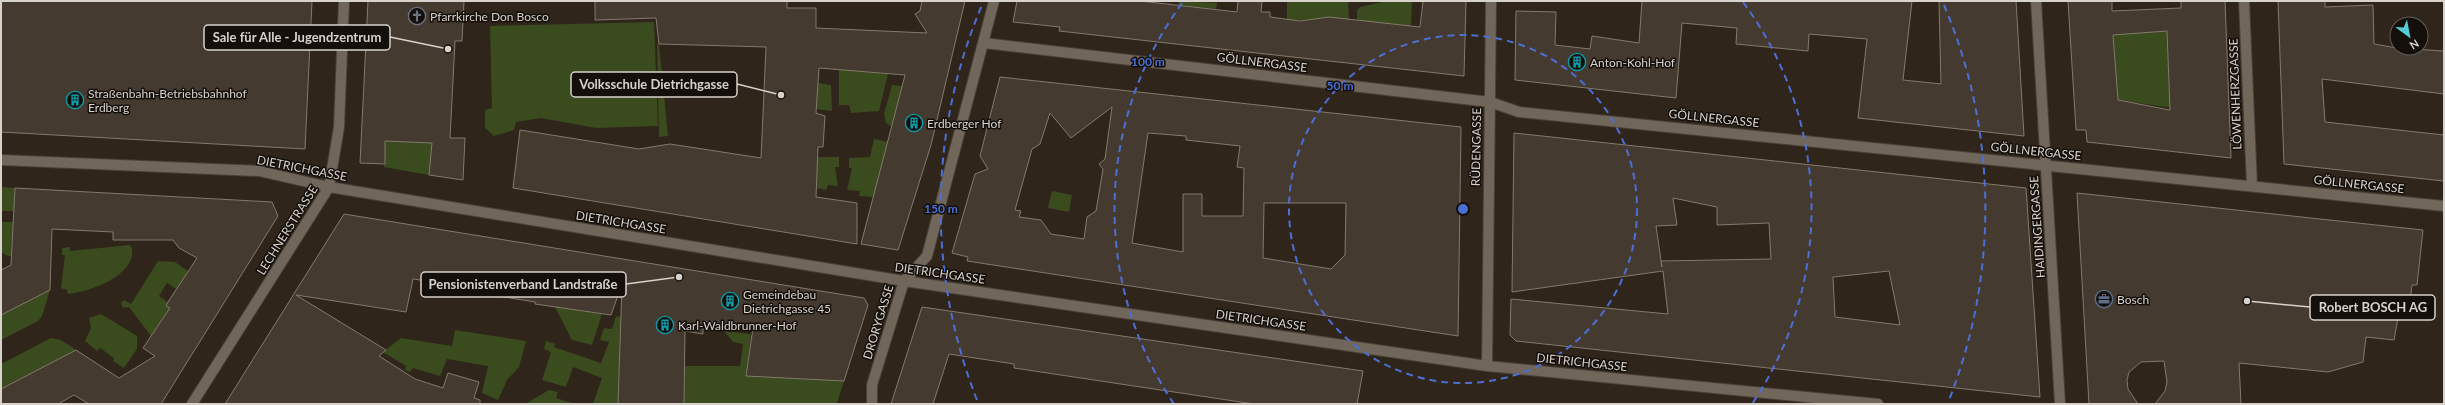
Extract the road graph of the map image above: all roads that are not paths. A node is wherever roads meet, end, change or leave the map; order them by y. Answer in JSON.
{"nodes":[{"id":1,"x":344,"y":1,"type":"edge"},
{"id":2,"x":994,"y":1,"type":"edge"},
{"id":3,"x":1491,"y":1,"type":"edge"},
{"id":4,"x":2036,"y":1,"type":"edge"},
{"id":5,"x":2244,"y":1,"type":"edge"},
{"id":6,"x":984,"y":43,"type":"junction"},
{"id":7,"x":1490,"y":102,"type":"junction"},
{"id":8,"x":1,"y":160,"type":"edge"},
{"id":9,"x":2046,"y":166,"type":"junction"},
{"id":10,"x":2252,"y":186,"type":"junction"},
{"id":11,"x":329,"y":187,"type":"junction"},
{"id":12,"x":2444,"y":206,"type":"edge"},
{"id":13,"x":904,"y":281,"type":"junction"},
{"id":14,"x":1487,"y":366,"type":"junction"},
{"id":15,"x":192,"y":404,"type":"edge"},
{"id":16,"x":872,"y":404,"type":"edge"},
{"id":17,"x":1878,"y":404,"type":"edge"},
{"id":18,"x":2060,"y":404,"type":"edge"}],
"edges":[{"from":1,"to":11,"type":"street","name":"LECHNERSTRASSE"},
{"from":2,"to":6,"type":"street","name":"DRORYGASSE"},
{"from":3,"to":7,"type":"street","name":"RÜDENGASSE"},
{"from":4,"to":9,"type":"street","name":"HAIDINGERGASSE"},
{"from":5,"to":10,"type":"street","name":"LÖWENHERZGASSE"},
{"from":6,"to":7,"type":"street","name":"GÖLLNERGASSE"},
{"from":6,"to":13,"type":"street","name":"DRORYGASSE"},
{"from":7,"to":9,"type":"street","name":"GÖLLNERGASSE"},
{"from":7,"to":14,"type":"street","name":"RÜDENGASSE"},
{"from":8,"to":11,"type":"street","name":"DIETRICHGASSE"},
{"from":9,"to":10,"type":"street","name":"GÖLLNERGASSE"},
{"from":9,"to":18,"type":"street","name":"HAIDINGERGASSE"},
{"from":10,"to":12,"type":"street","name":"GÖLLNERGASSE"},
{"from":11,"to":13,"type":"street","name":"DIETRICHGASSE"},
{"from":11,"to":15,"type":"street","name":"LECHNERSTRASSE"},
{"from":13,"to":14,"type":"street","name":"DIETRICHGASSE"},
{"from":13,"to":16,"type":"street","name":"DRORYGASSE"},
{"from":14,"to":17,"type":"street","name":"DIETRICHGASSE"}]}
